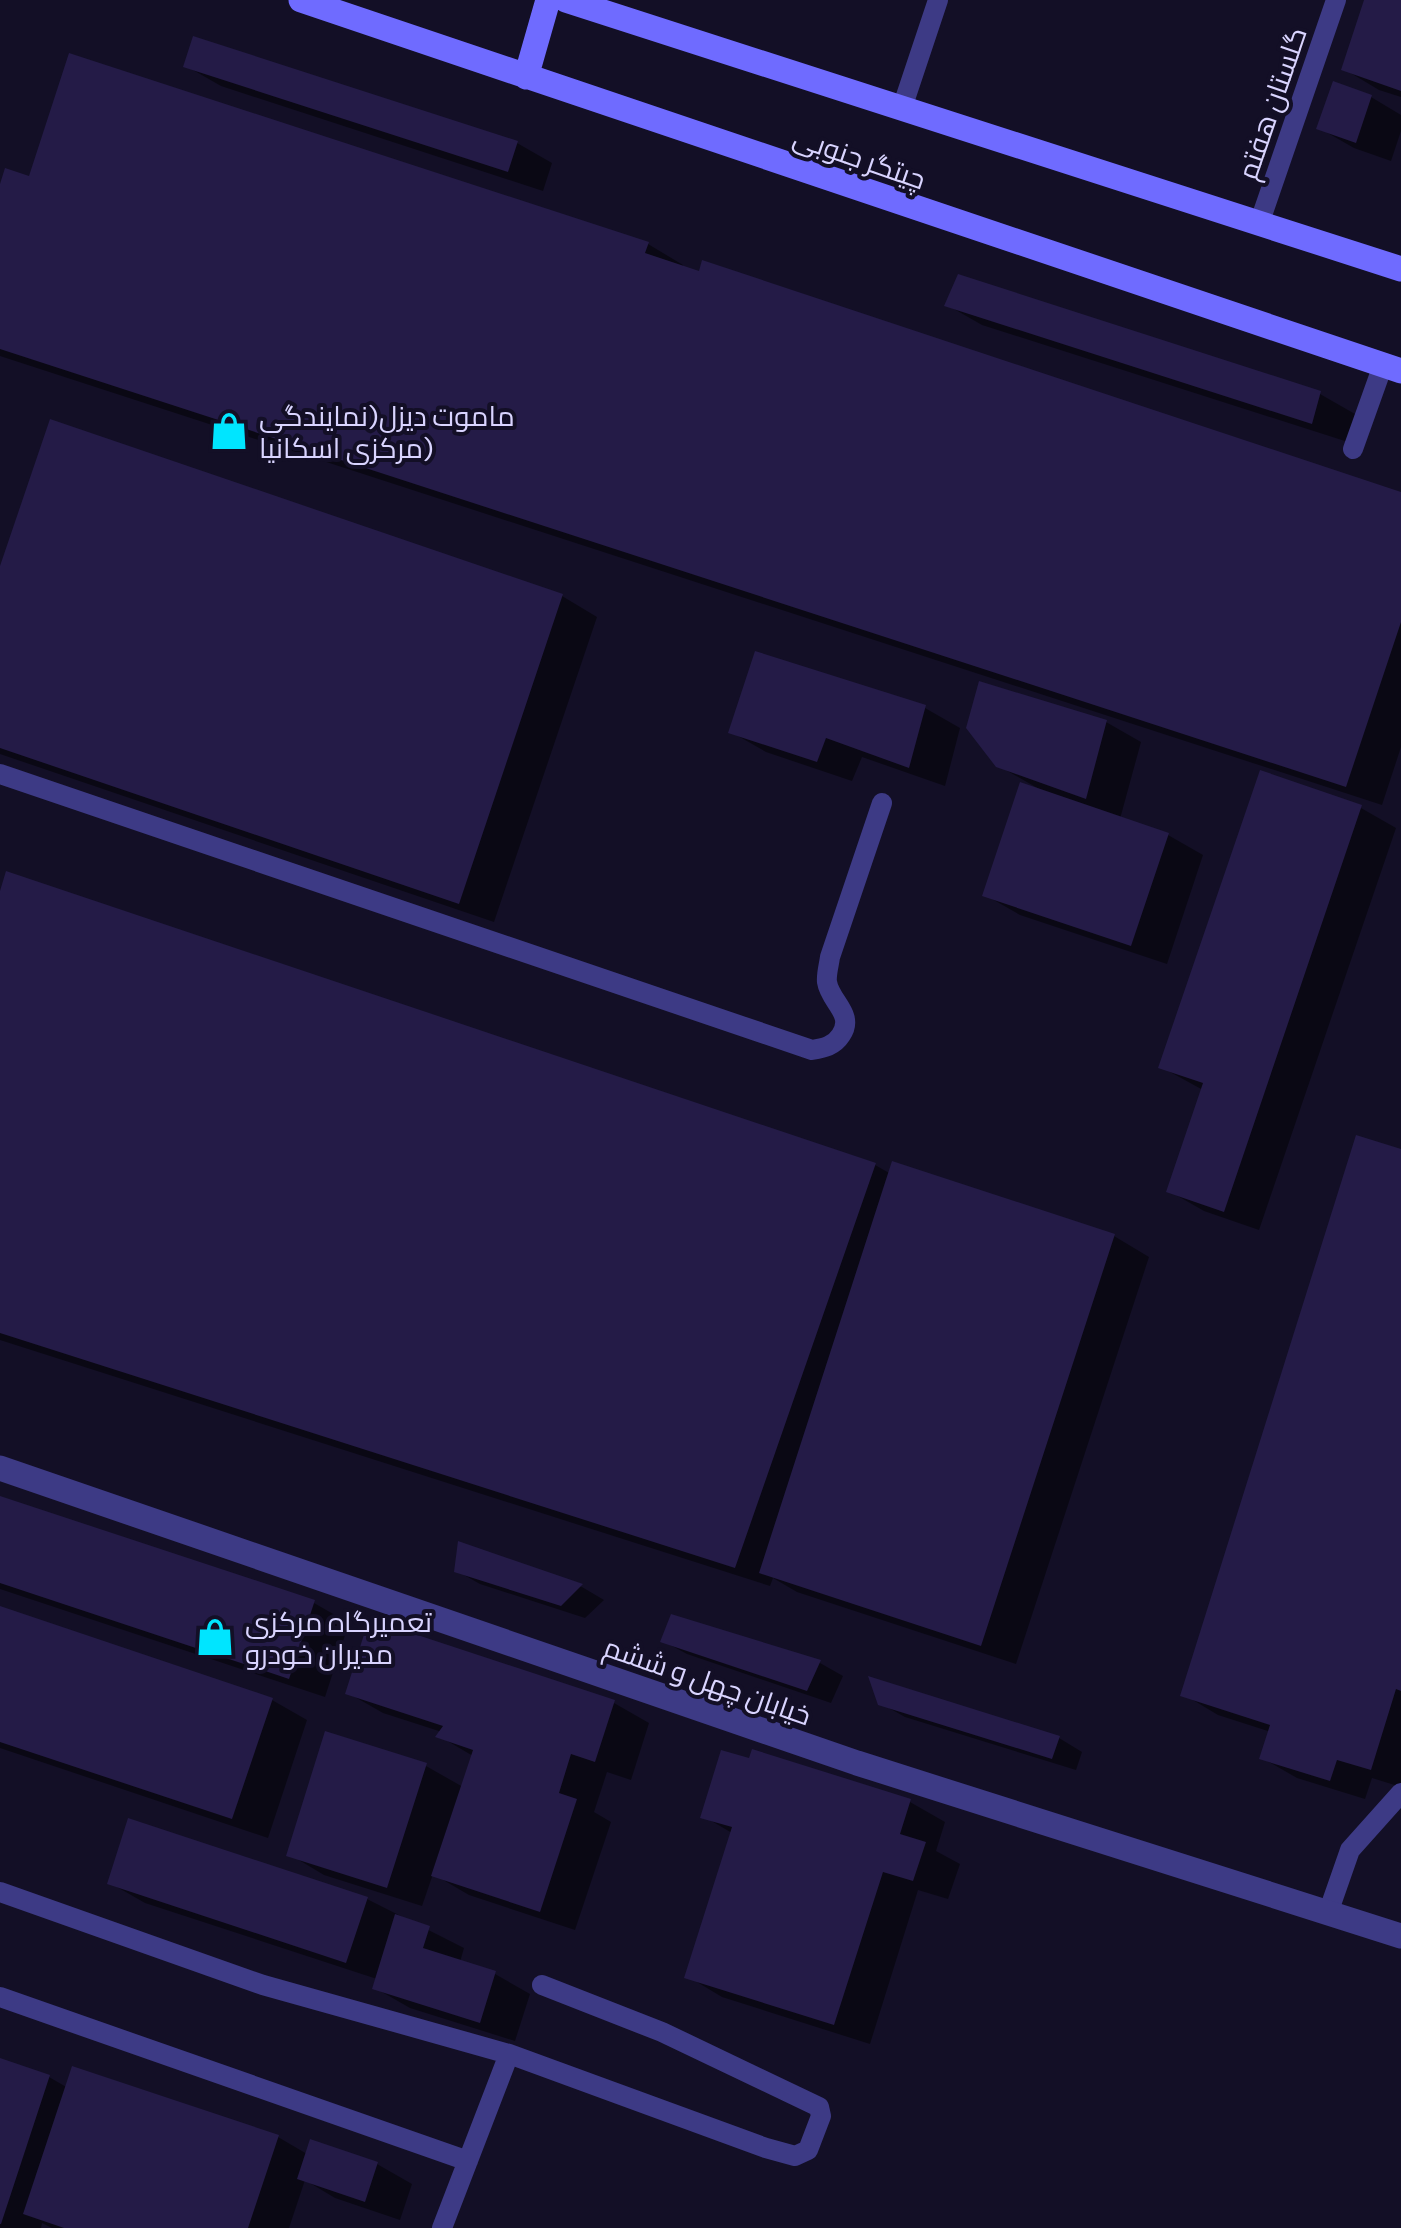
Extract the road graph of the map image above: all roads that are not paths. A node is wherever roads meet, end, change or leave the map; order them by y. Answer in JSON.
{"nodes":[{"id":1,"x":301,"y":0,"type":"edge"},
{"id":2,"x":548,"y":0,"type":"edge"},
{"id":3,"x":566,"y":0,"type":"edge"},
{"id":4,"x":938,"y":0,"type":"edge"},
{"id":5,"x":1336,"y":0,"type":"edge"},
{"id":6,"x":526,"y":77,"type":"junction"},
{"id":7,"x":902,"y":108,"type":"junction"},
{"id":8,"x":1259,"y":224,"type":"junction"},
{"id":9,"x":1401,"y":269,"type":"edge"},
{"id":10,"x":1392,"y":368,"type":"edge"},
{"id":11,"x":1354,"y":449,"type":"dead end"},
{"id":12,"x":0,"y":774,"type":"edge"},
{"id":13,"x":882,"y":803,"type":"dead end"},
{"id":14,"x":0,"y":1468,"type":"edge"},
{"id":15,"x":1401,"y":1793,"type":"edge"},
{"id":16,"x":0,"y":1892,"type":"edge"},
{"id":17,"x":1328,"y":1913,"type":"junction"},
{"id":18,"x":1401,"y":1936,"type":"edge"},
{"id":19,"x":542,"y":1984,"type":"dead end"},
{"id":20,"x":0,"y":1997,"type":"edge"},
{"id":21,"x":509,"y":2054,"type":"junction"},
{"id":22,"x":468,"y":2161,"type":"junction"},
{"id":23,"x":442,"y":2228,"type":"edge"}],
"edges":[{"from":1,"to":6,"type":"main road","name":"چیتگر جنوبی"},
{"from":2,"to":6,"type":"main road"},
{"from":3,"to":7,"type":"main road","name":"چیتگر جنوبی"},
{"from":4,"to":7,"type":"lane"},
{"from":5,"to":8,"type":"lane","name":"گلستان هفتم"},
{"from":6,"to":10,"type":"main road","name":"چیتگر جنوبی"},
{"from":7,"to":8,"type":"main road","name":"چیتگر جنوبی"},
{"from":8,"to":9,"type":"main road","name":"چیتگر جنوبی"},
{"from":10,"to":11,"type":"lane"},
{"from":12,"to":13,"type":"lane"},
{"from":14,"to":17,"type":"street","name":"خیابان چهل و ششم"},
{"from":15,"to":17,"type":"lane"},
{"from":16,"to":21,"type":"lane"},
{"from":17,"to":18,"type":"street","name":"خیابان چهل و ششم"},
{"from":19,"to":21,"type":"lane"},
{"from":20,"to":22,"type":"lane"},
{"from":21,"to":22,"type":"lane"},
{"from":22,"to":23,"type":"lane"}]}
